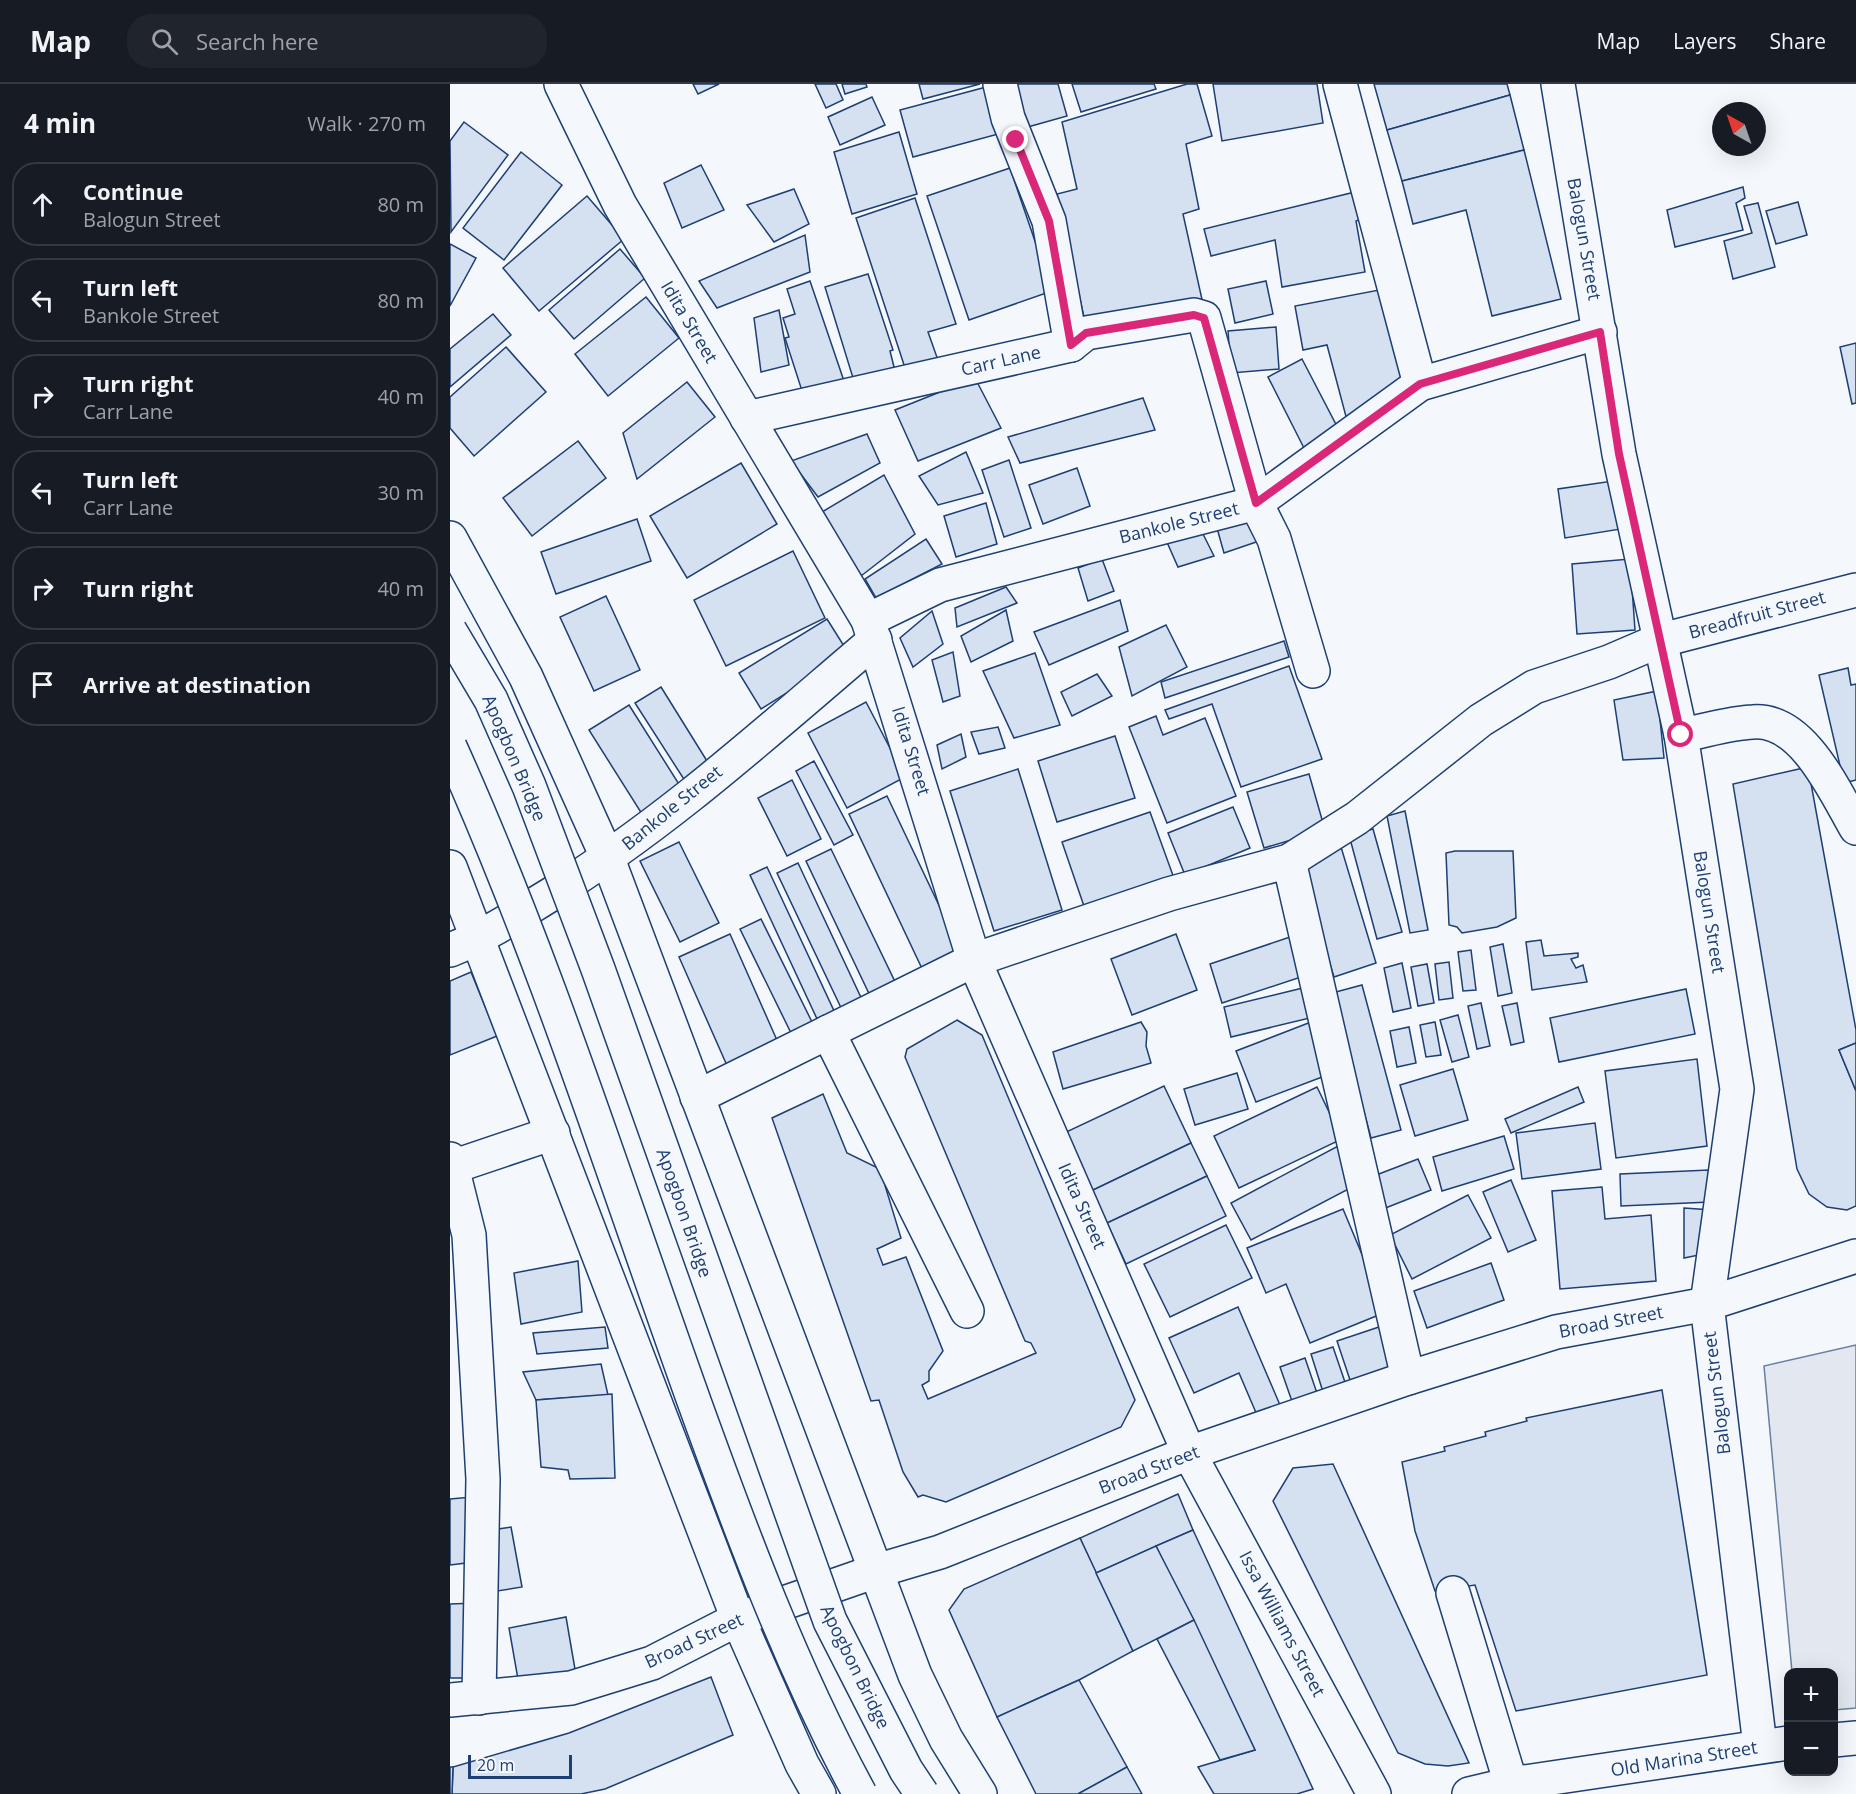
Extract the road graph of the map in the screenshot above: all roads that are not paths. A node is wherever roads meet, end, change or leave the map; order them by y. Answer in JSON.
{"nodes":[{"id":1,"x":561,"y":84,"type":"edge"},
{"id":2,"x":1000,"y":84,"type":"edge"},
{"id":3,"x":1340,"y":84,"type":"edge"},
{"id":4,"x":1558,"y":84,"type":"edge"},
{"id":5,"x":1600,"y":332,"type":"junction"},
{"id":6,"x":1071,"y":345,"type":"junction"},
{"id":7,"x":1420,"y":384,"type":"junction"},
{"id":8,"x":747,"y":418,"type":"junction"},
{"id":9,"x":1256,"y":503,"type":"junction"},
{"id":10,"x":450,"y":538,"type":"edge"},
{"id":11,"x":1856,"y":590,"type":"edge"},
{"id":12,"x":872,"y":630,"type":"junction"},
{"id":13,"x":450,"y":631,"type":"edge"},
{"id":14,"x":1659,"y":641,"type":"junction"},
{"id":15,"x":1312,"y":671,"type":"dead end"},
{"id":16,"x":1681,"y":735,"type":"junction"},
{"id":17,"x":450,"y":747,"type":"edge"},
{"id":18,"x":1856,"y":828,"type":"edge"},
{"id":19,"x":608,"y":859,"type":"junction"},
{"id":20,"x":1289,"y":861,"type":"junction"},
{"id":21,"x":450,"y":867,"type":"edge"},
{"id":22,"x":465,"y":944,"type":"edge"},
{"id":23,"x":974,"y":960,"type":"junction"},
{"id":24,"x":828,"y":1032,"type":"junction"},
{"id":25,"x":697,"y":1096,"type":"junction"},
{"id":26,"x":553,"y":1133,"type":"junction"},
{"id":27,"x":451,"y":1163,"type":"edge"},
{"id":28,"x":1856,"y":1256,"type":"edge"},
{"id":29,"x":1707,"y":1304,"type":"junction"},
{"id":30,"x":967,"y":1311,"type":"dead end"},
{"id":31,"x":1408,"y":1377,"type":"junction"},
{"id":32,"x":1190,"y":1453,"type":"junction"},
{"id":33,"x":876,"y":1571,"type":"junction"},
{"id":34,"x":1453,"y":1593,"type":"dead end"},
{"id":35,"x":738,"y":1619,"type":"junction"},
{"id":36,"x":464,"y":1699,"type":"edge"},
{"id":37,"x":1856,"y":1738,"type":"edge"},
{"id":38,"x":1838,"y":1740,"type":"edge"},
{"id":39,"x":1774,"y":1744,"type":"edge"},
{"id":40,"x":1579,"y":1775,"type":"junction"},
{"id":41,"x":1511,"y":1784,"type":"junction"},
{"id":42,"x":819,"y":1794,"type":"edge"},
{"id":43,"x":860,"y":1794,"type":"edge"},
{"id":44,"x":921,"y":1794,"type":"edge"},
{"id":45,"x":980,"y":1794,"type":"edge"},
{"id":46,"x":1374,"y":1794,"type":"edge"},
{"id":47,"x":1469,"y":1794,"type":"edge"},
{"id":48,"x":1546,"y":1794,"type":"edge"}],
"edges":[{"from":1,"to":8,"type":"main road","name":"Idita Street"},
{"from":2,"to":6,"type":"main road"},
{"from":3,"to":7,"type":"main road"},
{"from":4,"to":5,"type":"main road","name":"Balogun Street"},
{"from":5,"to":7,"type":"main road","name":"Bankole Street"},
{"from":5,"to":14,"type":"main road","name":"Balogun Street"},
{"from":6,"to":8,"type":"main road","name":"Carr Lane"},
{"from":6,"to":9,"type":"main road","name":"Carr Lane"},
{"from":7,"to":9,"type":"main road","name":"Bankole Street"},
{"from":8,"to":12,"type":"main road","name":"Idita Street"},
{"from":9,"to":12,"type":"main road","name":"Bankole Street"},
{"from":9,"to":15,"type":"main road"},
{"from":10,"to":19,"type":"main road"},
{"from":11,"to":14,"type":"main road","name":"Breadfruit Street"},
{"from":12,"to":19,"type":"main road","name":"Bankole Street"},
{"from":12,"to":23,"type":"main road","name":"Idita Street"},
{"from":13,"to":44,"type":"main road","name":"Apogbon Bridge","bridge":true},
{"from":14,"to":16,"type":"main road","name":"Balogun Street"},
{"from":14,"to":20,"type":"main road","name":"Breadfruit Street"},
{"from":16,"to":18,"type":"main road"},
{"from":16,"to":29,"type":"main road","name":"Balogun Street"},
{"from":17,"to":43,"type":"main road","bridge":true},
{"from":19,"to":22,"type":"main road","name":"Bankole Street"},
{"from":19,"to":25,"type":"main road"},
{"from":20,"to":23,"type":"main road","name":"Breadfruit Street"},
{"from":20,"to":31,"type":"main road"},
{"from":21,"to":22,"type":"main road"},
{"from":22,"to":26,"type":"main road"},
{"from":23,"to":24,"type":"main road","name":"Breadfruit Street"},
{"from":23,"to":32,"type":"main road","name":"Idita Street"},
{"from":24,"to":25,"type":"main road","name":"Breadfruit Street"},
{"from":24,"to":30,"type":"main road"},
{"from":25,"to":33,"type":"main road"},
{"from":26,"to":27,"type":"main road"},
{"from":26,"to":35,"type":"main road"},
{"from":27,"to":36,"type":"main road"},
{"from":28,"to":29,"type":"main road","name":"Broad Street"},
{"from":29,"to":31,"type":"main road","name":"Broad Street"},
{"from":29,"to":39,"type":"main road","name":"Balogun Street"},
{"from":31,"to":32,"type":"main road","name":"Broad Street"},
{"from":32,"to":33,"type":"main road","name":"Broad Street"},
{"from":32,"to":46,"type":"main road","name":"Issa Williams Street"},
{"from":33,"to":35,"type":"main road","name":"Broad Street"},
{"from":33,"to":45,"type":"main road"},
{"from":34,"to":41,"type":"main road"},
{"from":35,"to":36,"type":"main road","name":"Broad Street"},
{"from":35,"to":42,"type":"main road"},
{"from":37,"to":38,"type":"main road"},
{"from":39,"to":40,"type":"main road","name":"Old Marina Street"},
{"from":40,"to":41,"type":"main road","name":"Old Marina Street"},
{"from":40,"to":48,"type":"main road","name":"Old Marina Street"},
{"from":41,"to":47,"type":"main road","name":"Old Marina Street"}]}
